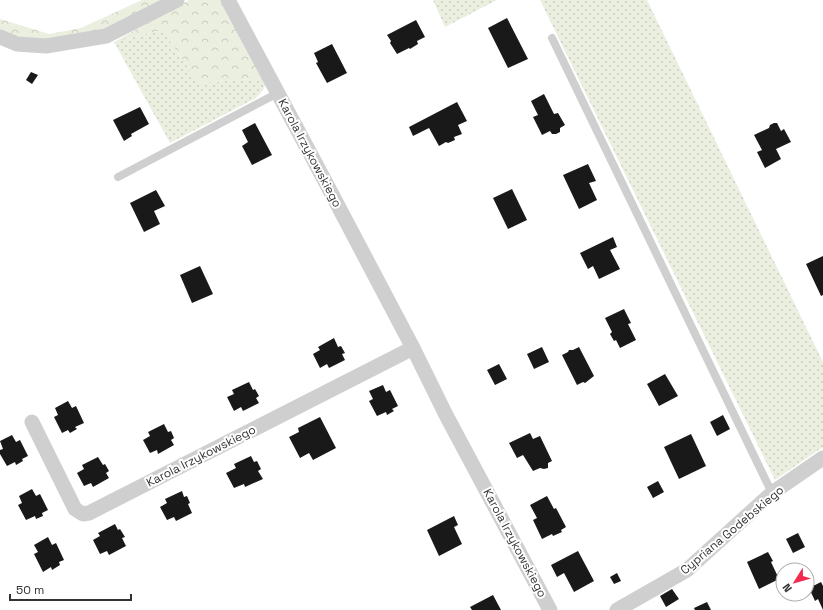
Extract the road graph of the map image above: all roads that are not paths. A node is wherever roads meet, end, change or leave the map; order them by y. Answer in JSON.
{"nodes":[{"id":1,"x":177,"y":0,"type":"edge"},
{"id":2,"x":228,"y":0,"type":"edge"},
{"id":3,"x":0,"y":37,"type":"edge"},
{"id":4,"x":552,"y":38,"type":"dead end"},
{"id":5,"x":278,"y":93,"type":"junction"},
{"id":6,"x":118,"y":177,"type":"dead end"},
{"id":7,"x":413,"y":348,"type":"junction"},
{"id":8,"x":32,"y":422,"type":"dead end"},
{"id":9,"x":823,"y":458,"type":"edge"},
{"id":10,"x":772,"y":493,"type":"junction"},
{"id":11,"x":550,"y":610,"type":"edge"},
{"id":12,"x":617,"y":610,"type":"edge"}],
"edges":[{"from":1,"to":3,"type":"street"},
{"from":2,"to":5,"type":"street","name":"Karola Irzykowskiego"},
{"from":4,"to":10,"type":"lane"},
{"from":5,"to":6,"type":"lane"},
{"from":5,"to":7,"type":"street","name":"Karola Irzykowskiego"},
{"from":7,"to":8,"type":"street","name":"Karola Irzykowskiego"},
{"from":7,"to":11,"type":"street","name":"Karola Irzykowskiego"},
{"from":9,"to":10,"type":"street","name":"Cypriana Godebskiego"},
{"from":10,"to":12,"type":"street","name":"Cypriana Godebskiego"}]}
